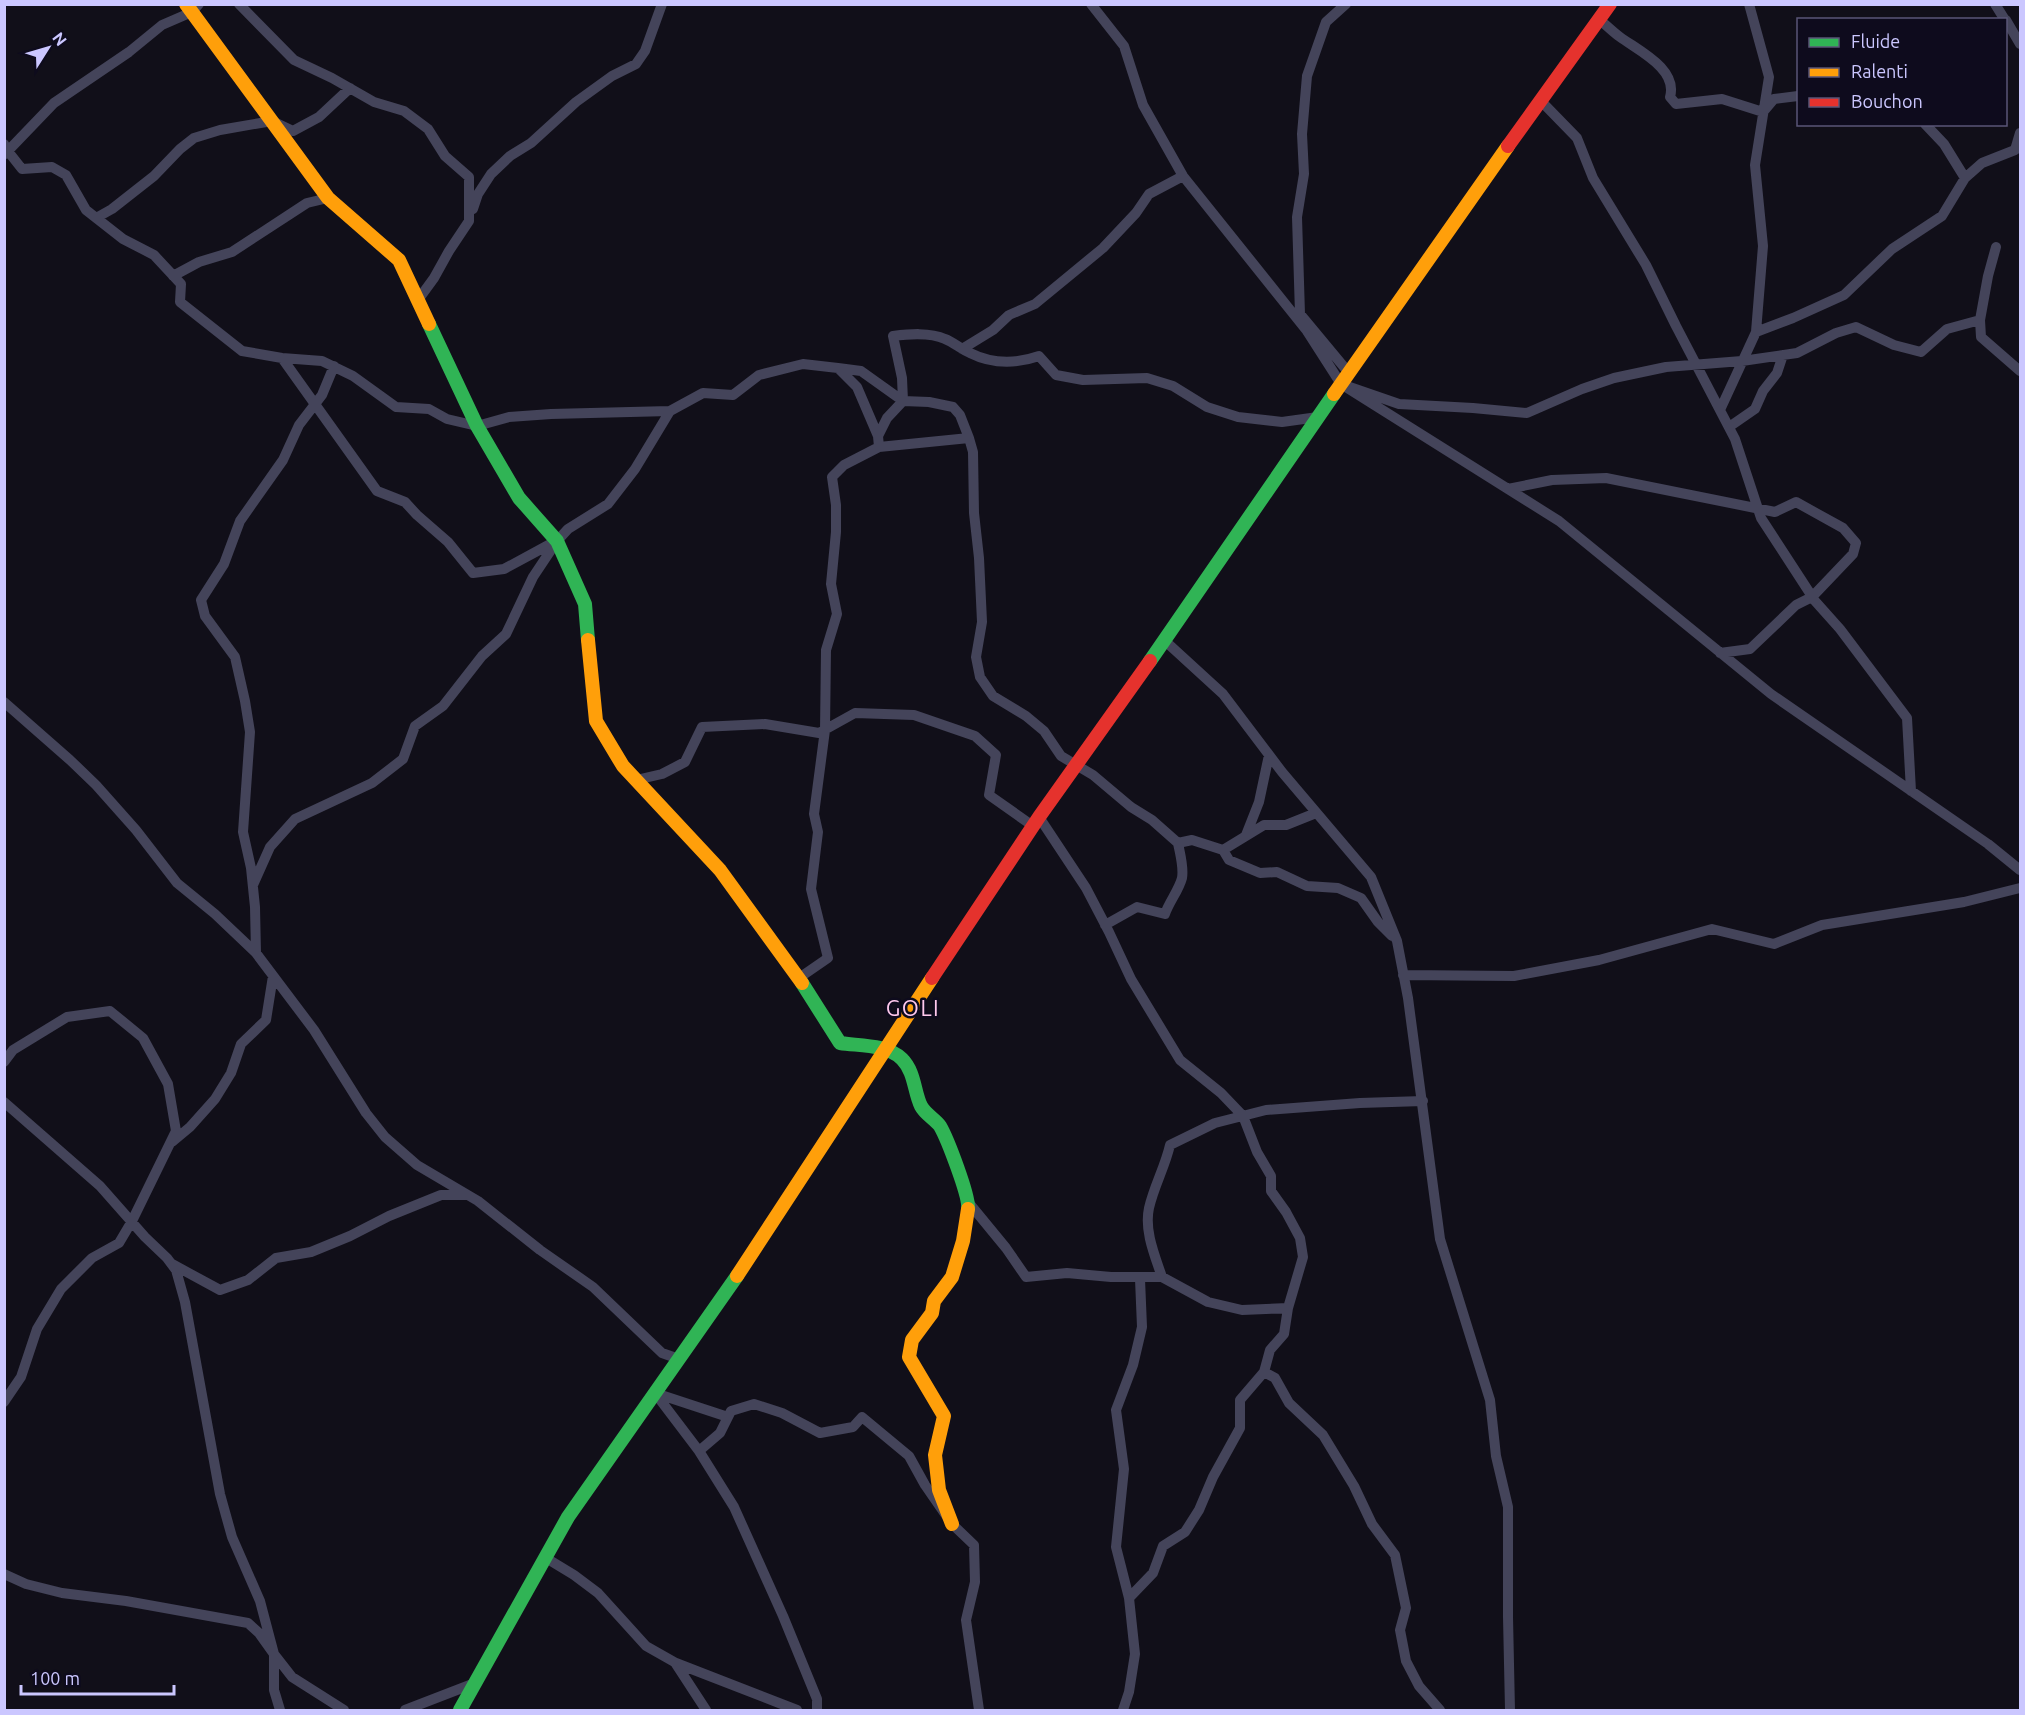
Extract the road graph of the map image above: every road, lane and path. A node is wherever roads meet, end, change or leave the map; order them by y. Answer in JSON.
{"nodes":[{"id":1,"x":239,"y":4,"type":"edge"},
{"id":2,"x":663,"y":4,"type":"edge"},
{"id":3,"x":1091,"y":4,"type":"edge"},
{"id":4,"x":1346,"y":4,"type":"edge"},
{"id":5,"x":1610,"y":4,"type":"edge"},
{"id":6,"x":1749,"y":4,"type":"edge"},
{"id":7,"x":1995,"y":4,"type":"edge"},
{"id":8,"x":192,"y":7,"type":"edge"},
{"id":9,"x":2004,"y":18,"type":"edge"},
{"id":10,"x":1599,"y":19,"type":"junction"},
{"id":11,"x":2007,"y":23,"type":"edge"},
{"id":12,"x":2020,"y":44,"type":"edge"},
{"id":13,"x":350,"y":88,"type":"junction"},
{"id":14,"x":1797,"y":96,"type":"edge"},
{"id":15,"x":1540,"y":100,"type":"junction"},
{"id":16,"x":1763,"y":112,"type":"junction"},
{"id":17,"x":272,"y":121,"type":"junction"},
{"id":18,"x":1927,"y":126,"type":"edge"},
{"id":19,"x":2020,"y":133,"type":"edge"},
{"id":20,"x":5,"y":149,"type":"edge"},
{"id":21,"x":1183,"y":176,"type":"junction"},
{"id":22,"x":1965,"y":178,"type":"junction"},
{"id":23,"x":328,"y":198,"type":"junction"},
{"id":24,"x":96,"y":218,"type":"junction"},
{"id":25,"x":469,"y":221,"type":"junction"},
{"id":26,"x":1996,"y":247,"type":"dead end"},
{"id":27,"x":173,"y":276,"type":"junction"},
{"id":28,"x":418,"y":300,"type":"junction"},
{"id":29,"x":1980,"y":320,"type":"junction"},
{"id":30,"x":1756,"y":332,"type":"junction"},
{"id":31,"x":962,"y":349,"type":"junction"},
{"id":32,"x":1783,"y":355,"type":"junction"},
{"id":33,"x":282,"y":358,"type":"junction"},
{"id":34,"x":1742,"y":361,"type":"junction"},
{"id":35,"x":334,"y":366,"type":"junction"},
{"id":36,"x":1697,"y":366,"type":"junction"},
{"id":37,"x":838,"y":368,"type":"junction"},
{"id":38,"x":2020,"y":371,"type":"edge"},
{"id":39,"x":1345,"y":379,"type":"junction"},
{"id":40,"x":903,"y":401,"type":"junction"},
{"id":41,"x":314,"y":405,"type":"junction"},
{"id":42,"x":1720,"y":410,"type":"junction"},
{"id":43,"x":670,"y":411,"type":"junction"},
{"id":44,"x":1318,"y":417,"type":"junction"},
{"id":45,"x":477,"y":426,"type":"junction"},
{"id":46,"x":1729,"y":427,"type":"junction"},
{"id":47,"x":969,"y":438,"type":"junction"},
{"id":48,"x":879,"y":441,"type":"junction"},
{"id":49,"x":1508,"y":489,"type":"junction"},
{"id":50,"x":1758,"y":509,"type":"junction"},
{"id":51,"x":557,"y":541,"type":"junction"},
{"id":52,"x":1812,"y":597,"type":"junction"},
{"id":53,"x":1164,"y":640,"type":"junction"},
{"id":54,"x":1720,"y":653,"type":"junction"},
{"id":55,"x":4,"y":702,"type":"edge"},
{"id":56,"x":825,"y":730,"type":"junction"},
{"id":57,"x":1269,"y":755,"type":"junction"},
{"id":58,"x":1076,"y":765,"type":"junction"},
{"id":59,"x":636,"y":780,"type":"junction"},
{"id":60,"x":1911,"y":791,"type":"junction"},
{"id":61,"x":1316,"y":813,"type":"junction"},
{"id":62,"x":1036,"y":822,"type":"junction"},
{"id":63,"x":1246,"y":835,"type":"junction"},
{"id":64,"x":1178,"y":843,"type":"junction"},
{"id":65,"x":1222,"y":850,"type":"junction"},
{"id":66,"x":2020,"y":870,"type":"edge"},
{"id":67,"x":253,"y":885,"type":"junction"},
{"id":68,"x":2020,"y":888,"type":"edge"},
{"id":69,"x":1105,"y":925,"type":"junction"},
{"id":70,"x":1397,"y":941,"type":"junction"},
{"id":71,"x":256,"y":953,"type":"junction"},
{"id":72,"x":1403,"y":975,"type":"junction"},
{"id":73,"x":273,"y":976,"type":"junction"},
{"id":74,"x":799,"y":978,"type":"junction"},
{"id":75,"x":885,"y":1049,"type":"junction"},
{"id":76,"x":4,"y":1062,"type":"edge"},
{"id":77,"x":1423,"y":1101,"type":"junction"},
{"id":78,"x":4,"y":1102,"type":"edge"},
{"id":79,"x":1244,"y":1116,"type":"junction"},
{"id":80,"x":170,"y":1144,"type":"junction"},
{"id":81,"x":468,"y":1195,"type":"junction"},
{"id":82,"x":969,"y":1203,"type":"junction"},
{"id":83,"x":132,"y":1221,"type":"junction"},
{"id":84,"x":172,"y":1264,"type":"junction"},
{"id":85,"x":1162,"y":1277,"type":"junction"},
{"id":86,"x":1140,"y":1279,"type":"junction"},
{"id":87,"x":1288,"y":1308,"type":"junction"},
{"id":88,"x":679,"y":1359,"type":"junction"},
{"id":89,"x":1264,"y":1372,"type":"junction"},
{"id":90,"x":655,"y":1393,"type":"junction"},
{"id":91,"x":4,"y":1402,"type":"edge"},
{"id":92,"x":728,"y":1417,"type":"junction"},
{"id":93,"x":699,"y":1451,"type":"junction"},
{"id":94,"x":952,"y":1524,"type":"junction"},
{"id":95,"x":546,"y":1558,"type":"junction"},
{"id":96,"x":4,"y":1574,"type":"edge"},
{"id":97,"x":1129,"y":1598,"type":"junction"},
{"id":98,"x":274,"y":1654,"type":"junction"},
{"id":99,"x":676,"y":1664,"type":"junction"},
{"id":100,"x":475,"y":1683,"type":"junction"},
{"id":101,"x":279,"y":1710,"type":"edge"},
{"id":102,"x":344,"y":1710,"type":"edge"},
{"id":103,"x":405,"y":1710,"type":"edge"},
{"id":104,"x":460,"y":1710,"type":"edge"},
{"id":105,"x":706,"y":1710,"type":"edge"},
{"id":106,"x":797,"y":1710,"type":"edge"},
{"id":107,"x":818,"y":1710,"type":"edge"},
{"id":108,"x":979,"y":1710,"type":"edge"},
{"id":109,"x":1123,"y":1710,"type":"edge"},
{"id":110,"x":1440,"y":1710,"type":"edge"},
{"id":111,"x":1510,"y":1710,"type":"edge"}],
"edges":[{"from":1,"to":13,"type":"street"},
{"from":2,"to":25,"type":"street"},
{"from":3,"to":21,"type":"street"},
{"from":4,"to":39,"type":"street"},
{"from":5,"to":10,"type":"main road"},
{"from":6,"to":16,"type":"street"},
{"from":7,"to":9,"type":"street"},
{"from":8,"to":17,"type":"main road"},
{"from":8,"to":20,"type":"street"},
{"from":10,"to":15,"type":"main road"},
{"from":10,"to":16,"type":"street"},
{"from":11,"to":12,"type":"street"},
{"from":13,"to":17,"type":"street"},
{"from":13,"to":25,"type":"street"},
{"from":14,"to":16,"type":"street"},
{"from":15,"to":36,"type":"street"},
{"from":15,"to":39,"type":"main road"},
{"from":16,"to":30,"type":"street"},
{"from":17,"to":23,"type":"main road"},
{"from":17,"to":24,"type":"street"},
{"from":18,"to":22,"type":"street"},
{"from":19,"to":22,"type":"street"},
{"from":20,"to":24,"type":"street"},
{"from":21,"to":31,"type":"street"},
{"from":21,"to":39,"type":"street"},
{"from":22,"to":30,"type":"street"},
{"from":23,"to":27,"type":"street"},
{"from":23,"to":28,"type":"main road"},
{"from":24,"to":27,"type":"street"},
{"from":25,"to":28,"type":"street"},
{"from":26,"to":29,"type":"street"},
{"from":27,"to":33,"type":"street"},
{"from":28,"to":45,"type":"main road"},
{"from":29,"to":32,"type":"street"},
{"from":29,"to":38,"type":"street"},
{"from":30,"to":34,"type":"street"},
{"from":31,"to":40,"type":"street"},
{"from":31,"to":44,"type":"street"},
{"from":32,"to":34,"type":"street"},
{"from":32,"to":46,"type":"street"},
{"from":33,"to":35,"type":"street"},
{"from":33,"to":41,"type":"street"},
{"from":34,"to":36,"type":"street"},
{"from":34,"to":42,"type":"street"},
{"from":35,"to":41,"type":"street"},
{"from":35,"to":45,"type":"street"},
{"from":36,"to":39,"type":"street"},
{"from":36,"to":42,"type":"street"},
{"from":37,"to":40,"type":"street"},
{"from":37,"to":43,"type":"street"},
{"from":37,"to":48,"type":"street"},
{"from":39,"to":44,"type":"main road"},
{"from":39,"to":49,"type":"street"},
{"from":40,"to":47,"type":"street"},
{"from":40,"to":48,"type":"street"},
{"from":41,"to":51,"type":"street"},
{"from":41,"to":67,"type":"street"},
{"from":42,"to":46,"type":"street"},
{"from":43,"to":45,"type":"street"},
{"from":43,"to":51,"type":"street"},
{"from":44,"to":53,"type":"main road"},
{"from":45,"to":51,"type":"main road"},
{"from":46,"to":50,"type":"street"},
{"from":47,"to":48,"type":"street"},
{"from":47,"to":58,"type":"street"},
{"from":48,"to":56,"type":"street"},
{"from":49,"to":50,"type":"street"},
{"from":49,"to":54,"type":"street"},
{"from":50,"to":52,"type":"street"},
{"from":50,"to":52,"type":"street"},
{"from":51,"to":59,"type":"main road"},
{"from":51,"to":67,"type":"street"},
{"from":52,"to":54,"type":"street"},
{"from":52,"to":60,"type":"street"},
{"from":53,"to":57,"type":"street"},
{"from":53,"to":58,"type":"main road"},
{"from":54,"to":60,"type":"street"},
{"from":55,"to":71,"type":"street"},
{"from":56,"to":59,"type":"street"},
{"from":56,"to":62,"type":"street"},
{"from":56,"to":74,"type":"street"},
{"from":57,"to":61,"type":"street"},
{"from":57,"to":63,"type":"street"},
{"from":58,"to":62,"type":"main road"},
{"from":58,"to":64,"type":"street"},
{"from":59,"to":74,"type":"main road"},
{"from":60,"to":66,"type":"street"},
{"from":61,"to":63,"type":"street"},
{"from":61,"to":70,"type":"street"},
{"from":62,"to":69,"type":"street"},
{"from":62,"to":75,"type":"main road"},
{"from":63,"to":65,"type":"street"},
{"from":64,"to":65,"type":"street"},
{"from":64,"to":69,"type":"street"},
{"from":65,"to":70,"type":"street"},
{"from":67,"to":71,"type":"street"},
{"from":68,"to":72,"type":"street"},
{"from":69,"to":79,"type":"street"},
{"from":70,"to":72,"type":"street"},
{"from":71,"to":73,"type":"street"},
{"from":72,"to":77,"type":"street"},
{"from":73,"to":80,"type":"street"},
{"from":73,"to":81,"type":"street"},
{"from":74,"to":75,"type":"main road"},
{"from":75,"to":82,"type":"main road"},
{"from":75,"to":88,"type":"main road"},
{"from":76,"to":80,"type":"street"},
{"from":77,"to":79,"type":"street"},
{"from":77,"to":111,"type":"street"},
{"from":78,"to":83,"type":"street"},
{"from":79,"to":85,"type":"street"},
{"from":79,"to":87,"type":"street"},
{"from":80,"to":83,"type":"street"},
{"from":81,"to":84,"type":"street"},
{"from":81,"to":88,"type":"street"},
{"from":82,"to":86,"type":"street"},
{"from":82,"to":94,"type":"main road"},
{"from":83,"to":84,"type":"street"},
{"from":83,"to":91,"type":"street"},
{"from":84,"to":98,"type":"street"},
{"from":85,"to":86,"type":"street"},
{"from":85,"to":87,"type":"street"},
{"from":86,"to":97,"type":"street"},
{"from":87,"to":89,"type":"street"},
{"from":88,"to":90,"type":"main road"},
{"from":89,"to":97,"type":"street"},
{"from":89,"to":110,"type":"street"},
{"from":90,"to":92,"type":"street"},
{"from":90,"to":93,"type":"street"},
{"from":90,"to":95,"type":"main road"},
{"from":92,"to":93,"type":"street"},
{"from":92,"to":94,"type":"street"},
{"from":93,"to":107,"type":"street"},
{"from":94,"to":108,"type":"street"},
{"from":95,"to":99,"type":"street"},
{"from":95,"to":100,"type":"main road"},
{"from":96,"to":98,"type":"street"},
{"from":97,"to":109,"type":"street"},
{"from":98,"to":101,"type":"street"},
{"from":98,"to":102,"type":"street"},
{"from":99,"to":105,"type":"street"},
{"from":99,"to":106,"type":"street"},
{"from":100,"to":103,"type":"street"},
{"from":100,"to":104,"type":"main road"}]}
